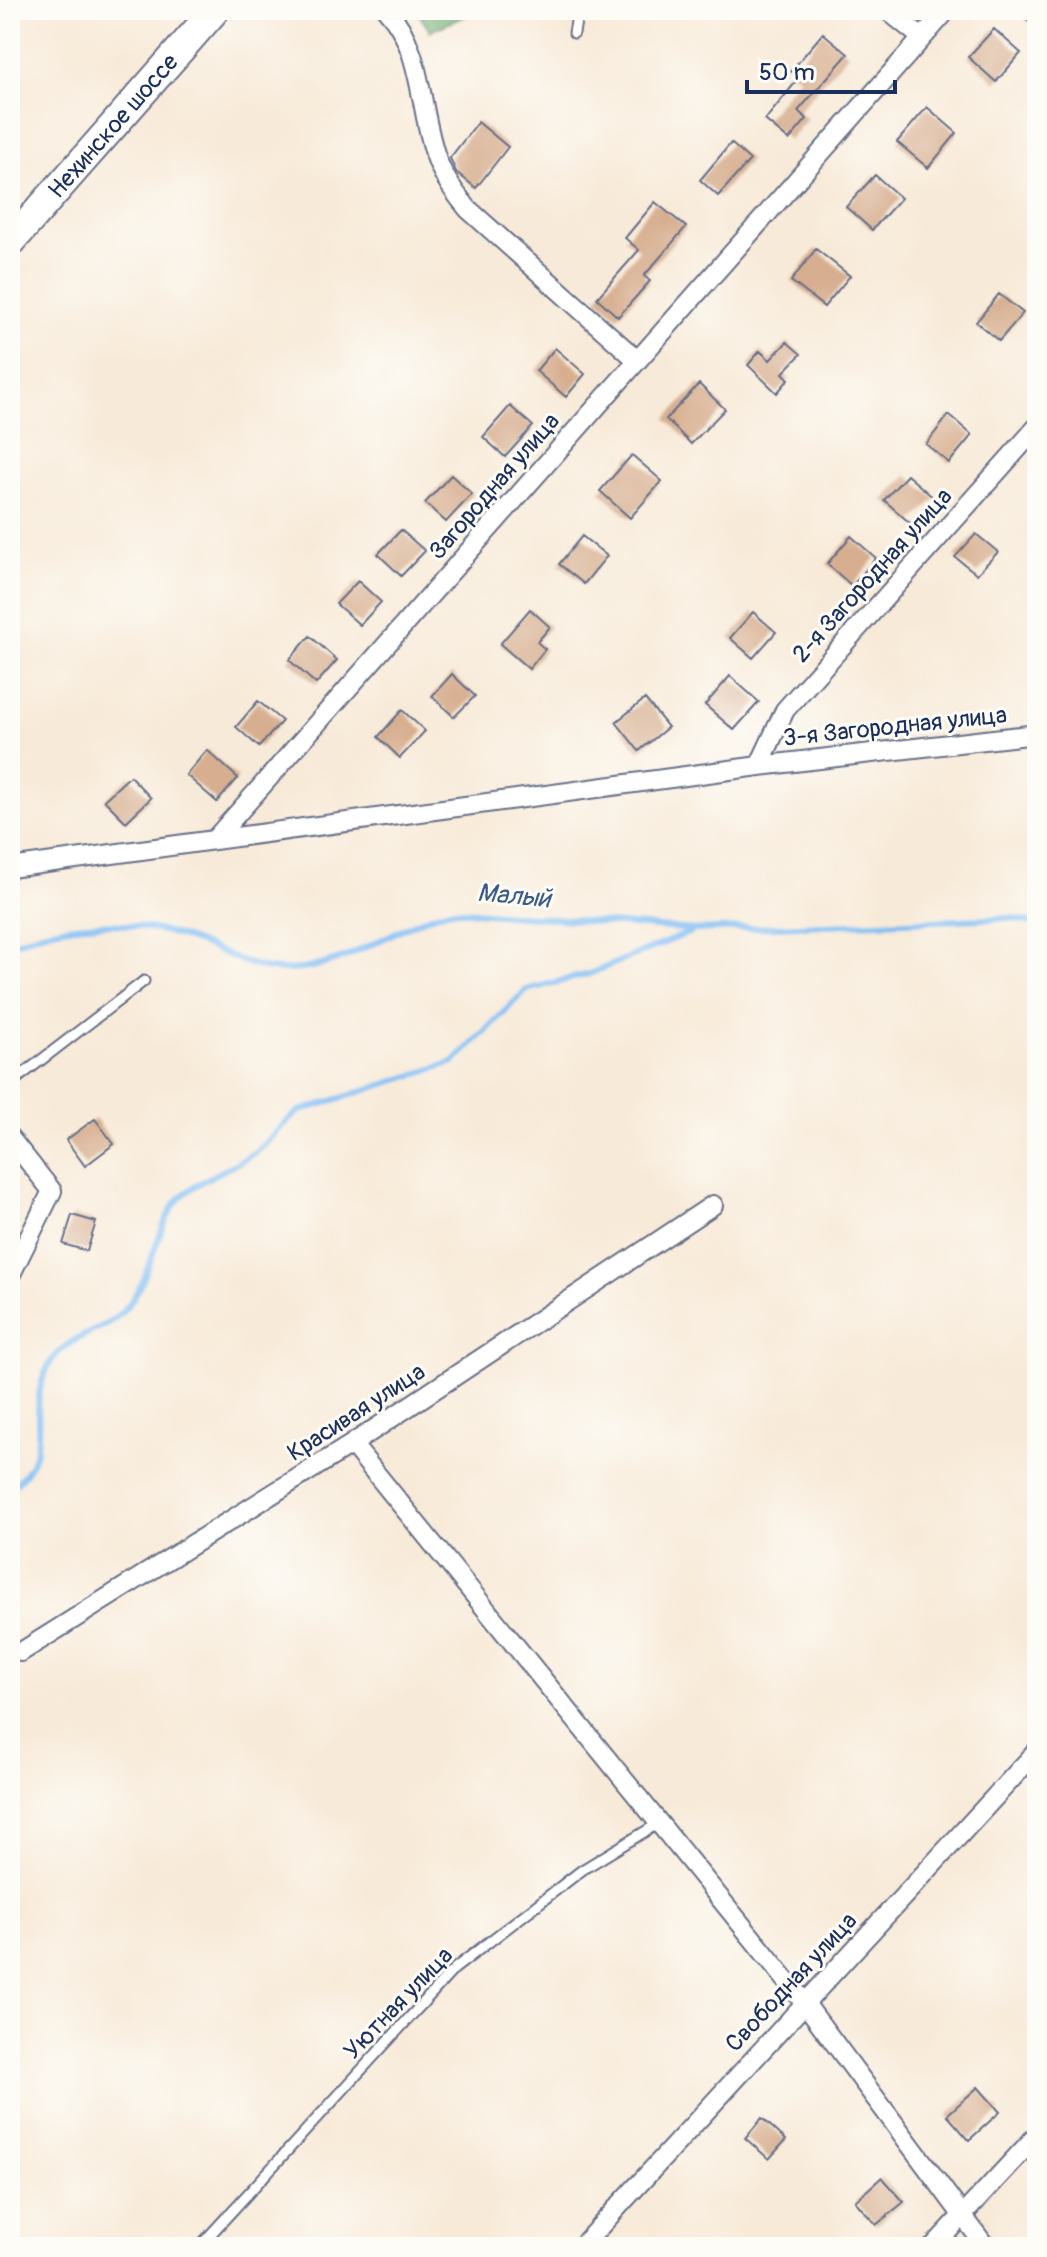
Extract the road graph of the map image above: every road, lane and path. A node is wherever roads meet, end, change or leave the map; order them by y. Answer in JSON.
{"nodes":[{"id":1,"x":215,"y":10,"type":"edge"},
{"id":2,"x":387,"y":10,"type":"edge"},
{"id":3,"x":578,"y":10,"type":"edge"},
{"id":4,"x":887,"y":10,"type":"edge"},
{"id":5,"x":947,"y":10,"type":"edge"},
{"id":6,"x":1030,"y":10,"type":"edge"},
{"id":7,"x":1037,"y":16,"type":"edge"},
{"id":8,"x":574,"y":33,"type":"dead end"},
{"id":9,"x":922,"y":38,"type":"junction"},
{"id":10,"x":10,"y":243,"type":"edge"},
{"id":11,"x":637,"y":360,"type":"junction"},
{"id":12,"x":1037,"y":427,"type":"edge"},
{"id":13,"x":1037,"y":734,"type":"edge"},
{"id":14,"x":759,"y":766,"type":"junction"},
{"id":15,"x":214,"y":840,"type":"junction"},
{"id":16,"x":10,"y":868,"type":"edge"},
{"id":17,"x":144,"y":981,"type":"dead end"},
{"id":18,"x":10,"y":1084,"type":"edge"},
{"id":19,"x":10,"y":1138,"type":"edge"},
{"id":20,"x":713,"y":1205,"type":"dead end"},
{"id":21,"x":10,"y":1276,"type":"edge"},
{"id":22,"x":352,"y":1444,"type":"junction"},
{"id":23,"x":21,"y":1652,"type":"dead end"},
{"id":24,"x":1037,"y":1751,"type":"edge"},
{"id":25,"x":659,"y":1823,"type":"junction"},
{"id":26,"x":804,"y":2002,"type":"junction"},
{"id":27,"x":1037,"y":2135,"type":"edge"},
{"id":28,"x":963,"y":2215,"type":"junction"},
{"id":29,"x":199,"y":2247,"type":"edge"},
{"id":30,"x":581,"y":2247,"type":"edge"},
{"id":31,"x":933,"y":2247,"type":"edge"},
{"id":32,"x":986,"y":2247,"type":"edge"}],
"edges":[{"from":1,"to":10,"type":"main road","name":"Нехинское шоссе"},
{"from":2,"to":11,"type":"street"},
{"from":3,"to":8,"type":"lane"},
{"from":4,"to":9,"type":"street"},
{"from":5,"to":9,"type":"street","name":"Загородная улица"},
{"from":6,"to":7,"type":"street"},
{"from":9,"to":11,"type":"street","name":"Загородная улица"},
{"from":11,"to":15,"type":"street","name":"Загородная улица"},
{"from":12,"to":14,"type":"street","name":"2-я Загородная улица"},
{"from":13,"to":14,"type":"street","name":"3-я Загородная улица"},
{"from":14,"to":15,"type":"street","name":"3-я Загородная улица"},
{"from":15,"to":16,"type":"street"},
{"from":17,"to":18,"type":"lane"},
{"from":19,"to":21,"type":"street"},
{"from":20,"to":22,"type":"street","name":"Красивая улица"},
{"from":22,"to":23,"type":"street","name":"Красивая улица"},
{"from":22,"to":25,"type":"street"},
{"from":24,"to":26,"type":"street","name":"Свободная улица"},
{"from":25,"to":26,"type":"street"},
{"from":25,"to":29,"type":"lane","name":"Уютная улица"},
{"from":26,"to":28,"type":"street"},
{"from":26,"to":30,"type":"street","name":"Свободная улица"},
{"from":27,"to":28,"type":"street"},
{"from":28,"to":31,"type":"street"},
{"from":28,"to":32,"type":"street"}]}
